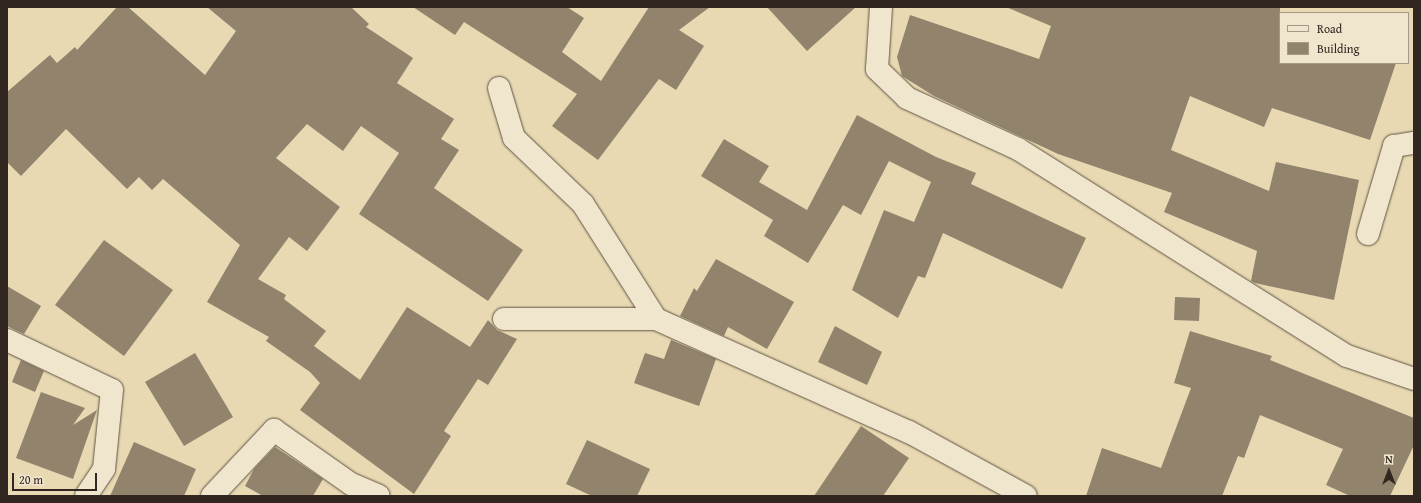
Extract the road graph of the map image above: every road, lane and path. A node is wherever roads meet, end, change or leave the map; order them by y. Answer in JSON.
{"nodes":[{"id":1,"x":881,"y":7,"type":"edge"},
{"id":2,"x":499,"y":88,"type":"dead end"},
{"id":3,"x":1414,"y":143,"type":"edge"},
{"id":4,"x":1368,"y":234,"type":"dead end"},
{"id":5,"x":656,"y":319,"type":"junction"},
{"id":6,"x":504,"y":320,"type":"dead end"},
{"id":7,"x":7,"y":340,"type":"edge"},
{"id":8,"x":1414,"y":379,"type":"edge"},
{"id":9,"x":86,"y":496,"type":"edge"},
{"id":10,"x":212,"y":496,"type":"edge"},
{"id":11,"x":378,"y":496,"type":"edge"},
{"id":12,"x":1026,"y":496,"type":"edge"}],
"edges":[{"from":1,"to":8,"type":"street"},
{"from":2,"to":5,"type":"street"},
{"from":3,"to":4,"type":"street"},
{"from":5,"to":6,"type":"street"},
{"from":5,"to":12,"type":"street"},
{"from":7,"to":9,"type":"street"},
{"from":10,"to":11,"type":"street"}]}
